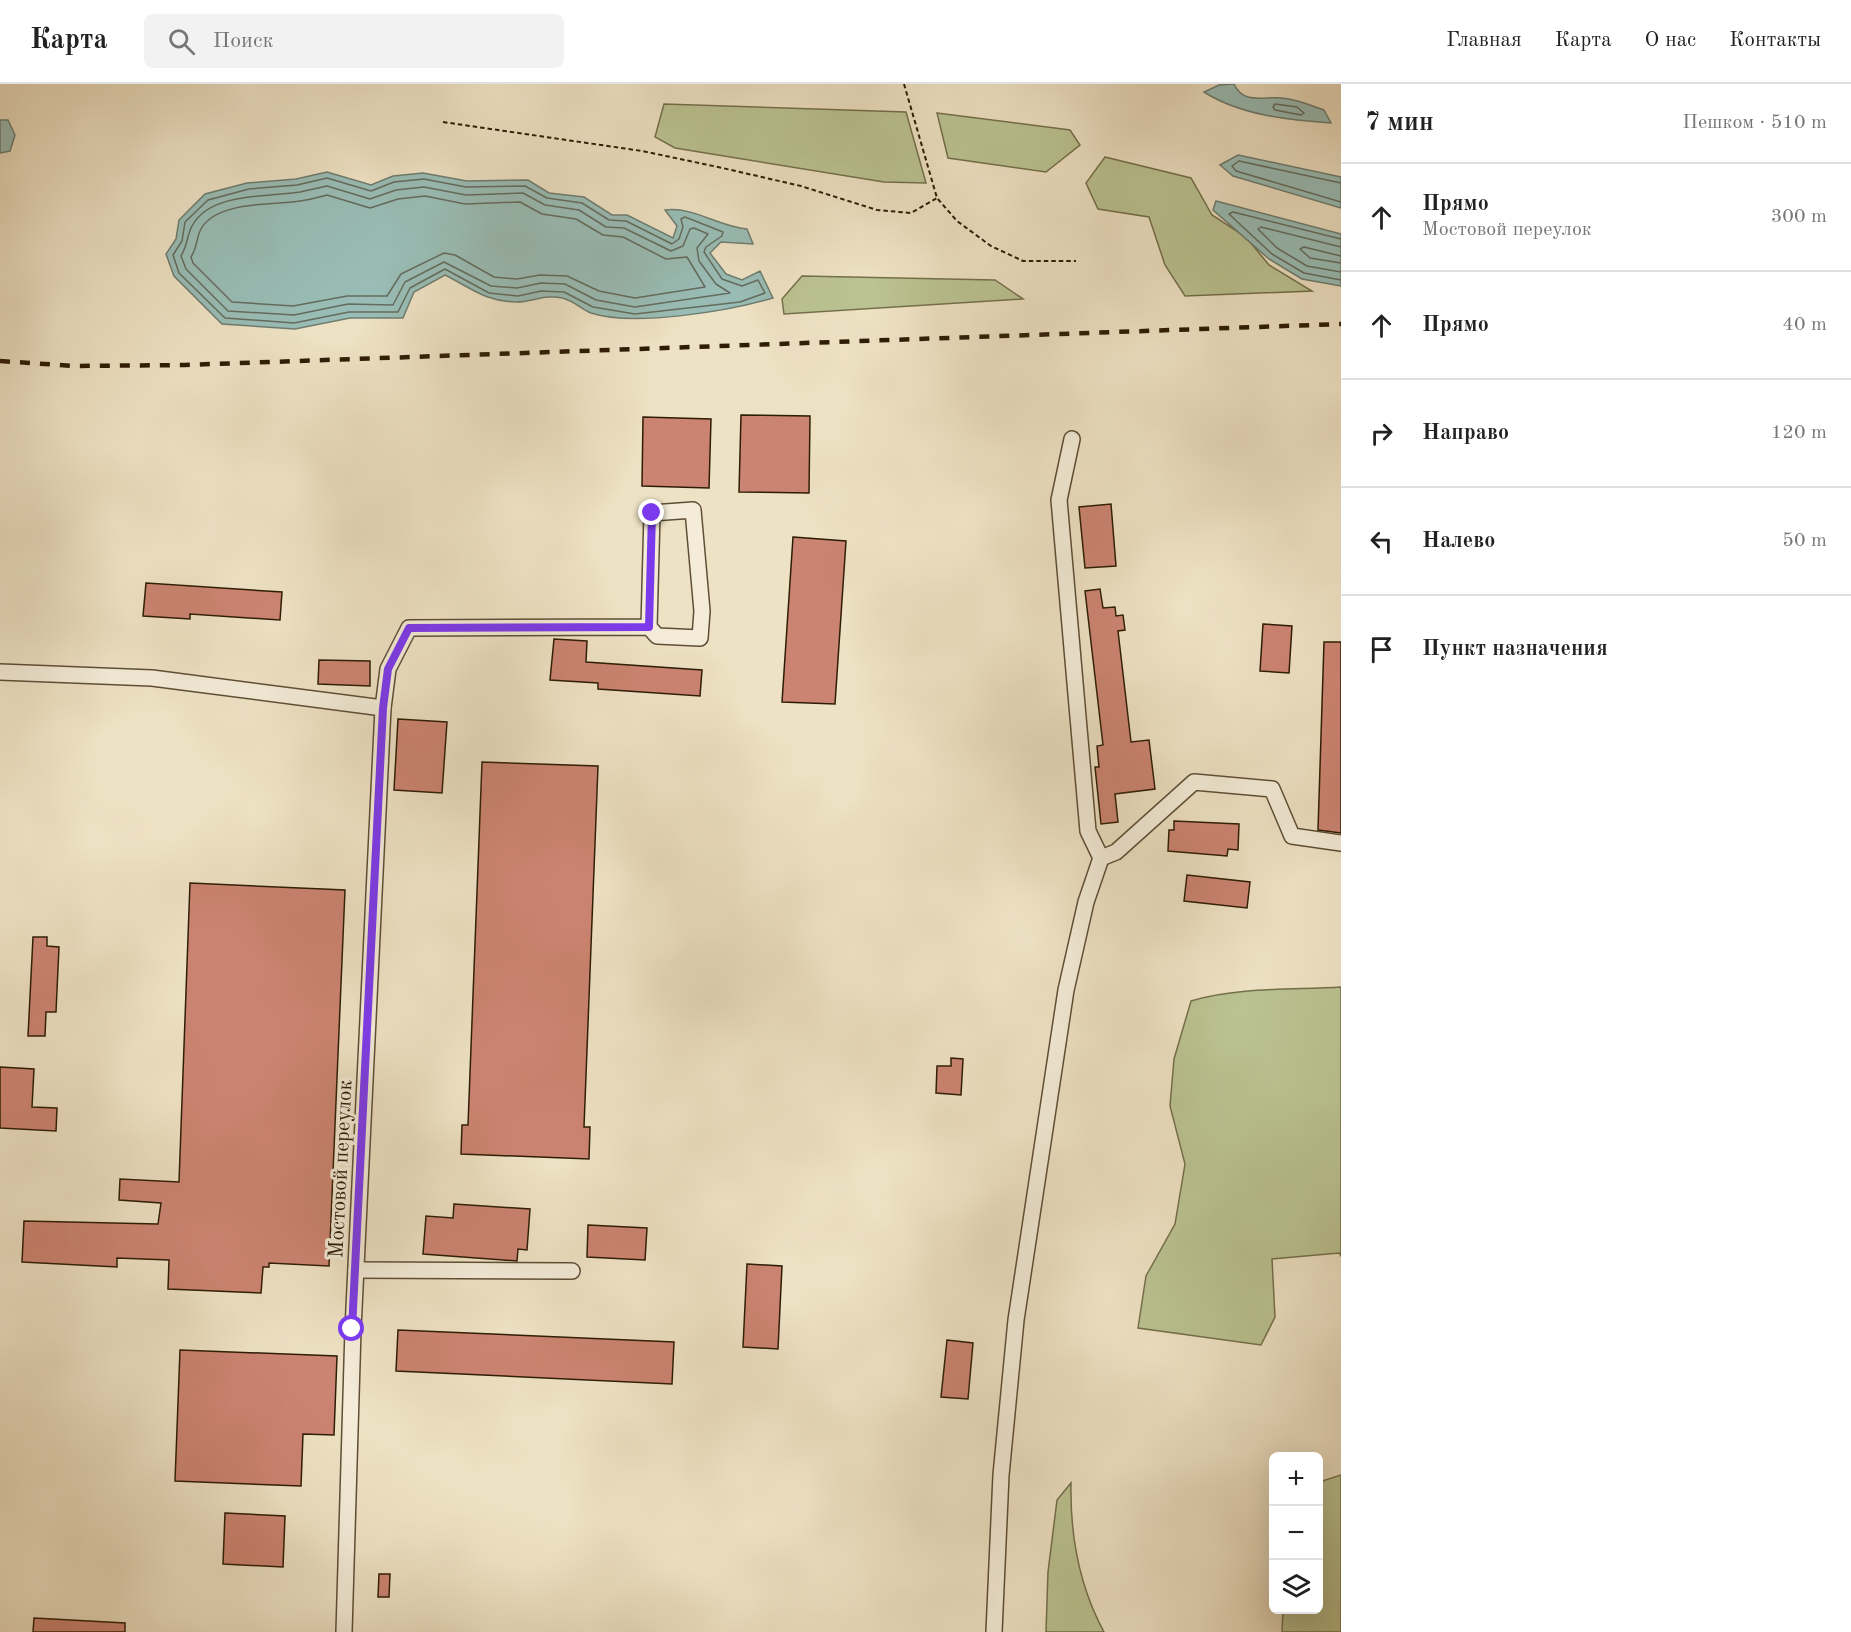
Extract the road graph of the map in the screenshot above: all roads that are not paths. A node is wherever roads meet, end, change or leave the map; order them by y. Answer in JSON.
{"nodes":[{"id":1,"x":1072,"y":439,"type":"dead end"},
{"id":2,"x":649,"y":627,"type":"junction"},
{"id":3,"x":0,"y":672,"type":"edge"},
{"id":4,"x":383,"y":708,"type":"junction"},
{"id":5,"x":1341,"y":843,"type":"edge"},
{"id":6,"x":1101,"y":858,"type":"junction"},
{"id":7,"x":356,"y":1270,"type":"junction"},
{"id":8,"x":572,"y":1271,"type":"dead end"},
{"id":9,"x":344,"y":1632,"type":"edge"},
{"id":10,"x":994,"y":1632,"type":"edge"}],
"edges":[{"from":1,"to":6,"type":"street"},
{"from":2,"to":2,"type":"street"},
{"from":2,"to":4,"type":"street","name":"Мостовой переулок"},
{"from":3,"to":4,"type":"street"},
{"from":4,"to":7,"type":"street","name":"Мостовой переулок"},
{"from":5,"to":6,"type":"street"},
{"from":6,"to":10,"type":"street"},
{"from":7,"to":8,"type":"street"},
{"from":7,"to":9,"type":"street","name":"Мостовой переулок"}]}
